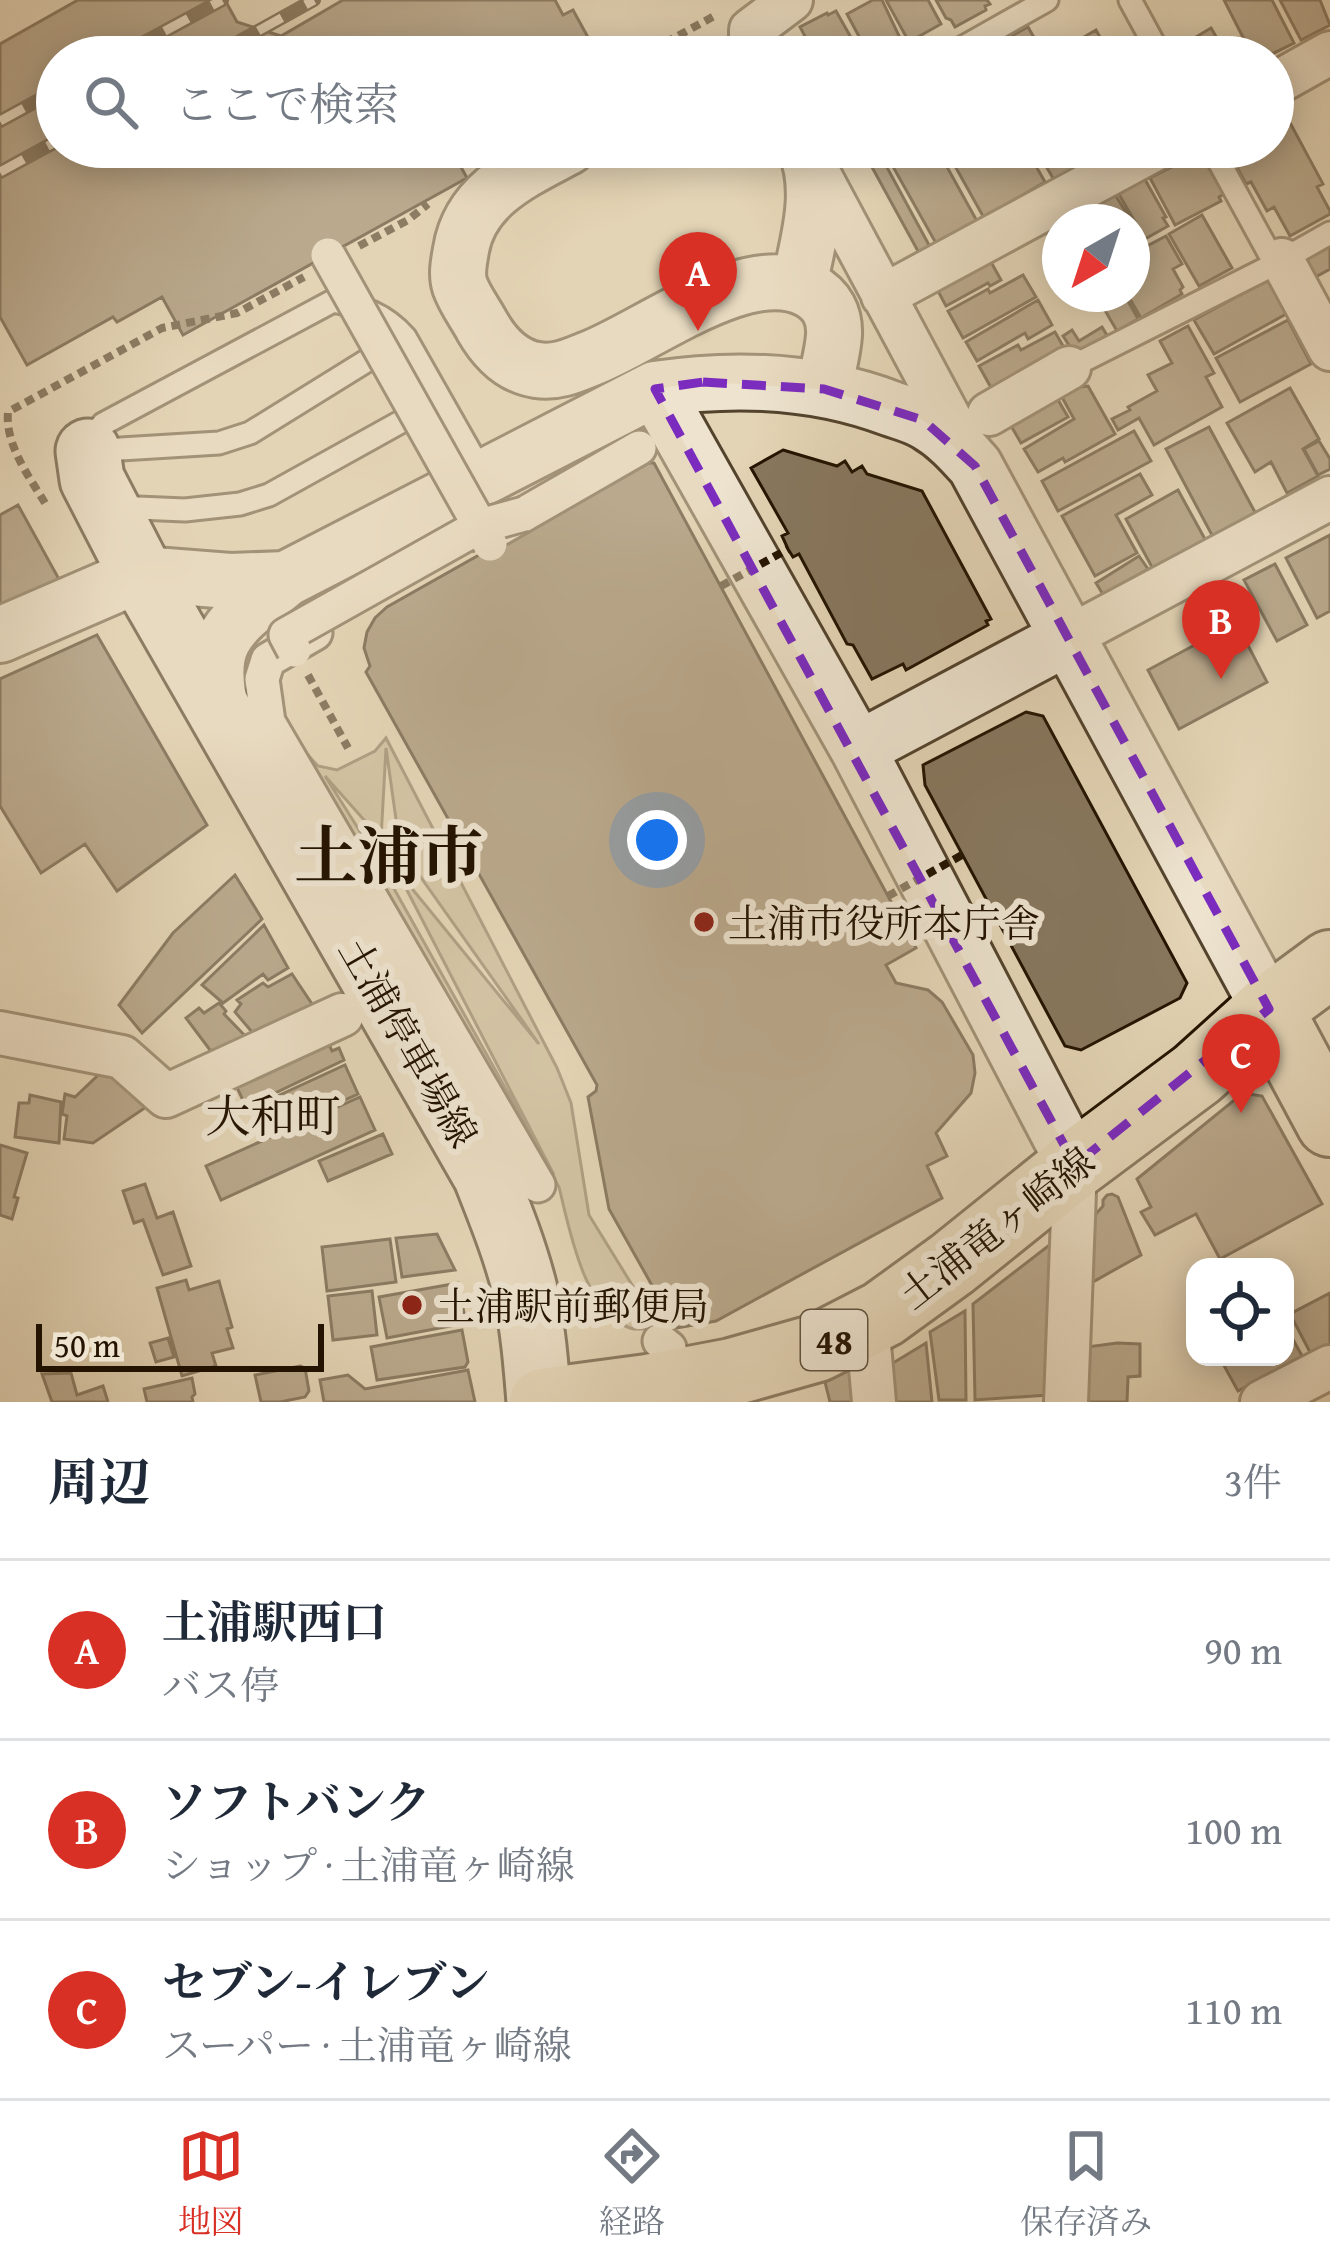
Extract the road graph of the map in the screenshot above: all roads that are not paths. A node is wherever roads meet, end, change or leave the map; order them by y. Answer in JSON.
{"nodes":[{"id":1,"x":1047,"y":0,"type":"edge"},
{"id":2,"x":1130,"y":0,"type":"edge"},
{"id":3,"x":760,"y":6,"type":"edge"},
{"id":4,"x":752,"y":36,"type":"edge"},
{"id":5,"x":983,"y":36,"type":"edge"},
{"id":6,"x":1150,"y":36,"type":"edge"},
{"id":7,"x":1330,"y":53,"type":"edge"},
{"id":8,"x":1294,"y":73,"type":"edge"},
{"id":9,"x":529,"y":168,"type":"edge"},
{"id":10,"x":810,"y":168,"type":"edge"},
{"id":11,"x":815,"y":168,"type":"edge"},
{"id":12,"x":1120,"y":168,"type":"edge"},
{"id":13,"x":1223,"y":168,"type":"edge"},
{"id":14,"x":1330,"y":233,"type":"edge"},
{"id":15,"x":328,"y":255,"type":"dead end"},
{"id":16,"x":1279,"y":262,"type":"junction"},
{"id":17,"x":799,"y":286,"type":"junction"},
{"id":18,"x":883,"y":296,"type":"junction"},
{"id":19,"x":405,"y":337,"type":"junction"},
{"id":20,"x":1330,"y":349,"type":"edge"},
{"id":21,"x":1069,"y":368,"type":"joint"},
{"id":22,"x":655,"y":389,"type":"junction"},
{"id":23,"x":824,"y":389,"type":"junction"},
{"id":24,"x":441,"y":400,"type":"junction"},
{"id":25,"x":988,"y":414,"type":"dead end"},
{"id":26,"x":639,"y":448,"type":"dead end"},
{"id":27,"x":975,"y":466,"type":"junction"},
{"id":28,"x":97,"y":479,"type":"junction"},
{"id":29,"x":1330,"y":498,"type":"edge"},
{"id":30,"x":524,"y":514,"type":"junction"},
{"id":31,"x":485,"y":516,"type":"junction"},
{"id":32,"x":141,"y":574,"type":"junction"},
{"id":33,"x":286,"y":578,"type":"junction"},
{"id":34,"x":0,"y":634,"type":"edge"},
{"id":35,"x":1069,"y":637,"type":"junction"},
{"id":36,"x":294,"y":650,"type":"road end"},
{"id":37,"x":223,"y":716,"type":"junction"},
{"id":38,"x":857,"y":749,"type":"junction"},
{"id":39,"x":1330,"y":964,"type":"edge"},
{"id":40,"x":1269,"y":1009,"type":"junction"},
{"id":41,"x":342,"y":1016,"type":"dead end"},
{"id":42,"x":0,"y":1033,"type":"edge"},
{"id":43,"x":1330,"y":1123,"type":"edge"},
{"id":44,"x":1075,"y":1165,"type":"junction"},
{"id":45,"x":538,"y":1185,"type":"dead end"},
{"id":46,"x":867,"y":1322,"type":"junction"},
{"id":47,"x":1330,"y":1366,"type":"edge"},
{"id":48,"x":541,"y":1402,"type":"edge"},
{"id":49,"x":874,"y":1402,"type":"edge"},
{"id":50,"x":1066,"y":1402,"type":"edge"},
{"id":51,"x":1262,"y":1402,"type":"edge"}],
"edges":[{"from":1,"to":5,"type":"lane"},
{"from":2,"to":6,"type":"lane"},
{"from":3,"to":4,"type":"street"},
{"from":7,"to":8,"type":"street"},
{"from":9,"to":17,"type":"street"},
{"from":10,"to":17,"type":"street"},
{"from":11,"to":18,"type":"street"},
{"from":12,"to":18,"type":"street"},
{"from":13,"to":16,"type":"lane"},
{"from":14,"to":16,"type":"lane"},
{"from":15,"to":31,"type":"street","bridge":true},
{"from":16,"to":20,"type":"street"},
{"from":16,"to":21,"type":"lane"},
{"from":17,"to":23,"type":"street"},
{"from":18,"to":27,"type":"street"},
{"from":19,"to":24,"type":"lane"},
{"from":19,"to":28,"type":"lane"},
{"from":19,"to":28,"type":"lane"},
{"from":21,"to":25,"type":"street"},
{"from":22,"to":23,"type":"street"},
{"from":22,"to":31,"type":"street"},
{"from":22,"to":38,"type":"street"},
{"from":23,"to":27,"type":"street"},
{"from":24,"to":28,"type":"lane"},
{"from":24,"to":31,"type":"lane"},
{"from":26,"to":30,"type":"street"},
{"from":27,"to":35,"type":"street"},
{"from":28,"to":32,"type":"main road","name":"土浦停車場線"},
{"from":29,"to":35,"type":"street"},
{"from":30,"to":31,"type":"street","bridge":true},
{"from":30,"to":45,"type":"street"},
{"from":31,"to":33,"type":"street"},
{"from":31,"to":36,"type":"street","bridge":true},
{"from":32,"to":33,"type":"street"},
{"from":32,"to":34,"type":"street"},
{"from":32,"to":37,"type":"main road","name":"土浦停車場線"},
{"from":33,"to":37,"type":"street"},
{"from":35,"to":38,"type":"street"},
{"from":35,"to":40,"type":"street"},
{"from":37,"to":48,"type":"main road","name":"土浦停車場線"},
{"from":38,"to":44,"type":"street"},
{"from":39,"to":40,"type":"main road","name":"土浦竜ヶ崎線","number":"48"},
{"from":40,"to":43,"type":"main road"},
{"from":40,"to":44,"type":"main road","name":"土浦竜ヶ崎線","number":"48"},
{"from":41,"to":42,"type":"street"},
{"from":44,"to":46,"type":"main road","name":"土浦竜ヶ崎線","number":"48"},
{"from":44,"to":50,"type":"street"},
{"from":46,"to":48,"type":"main road","name":"土浦竜ヶ崎線","number":"48"},
{"from":46,"to":49,"type":"street"},
{"from":47,"to":51,"type":"street"}]}
